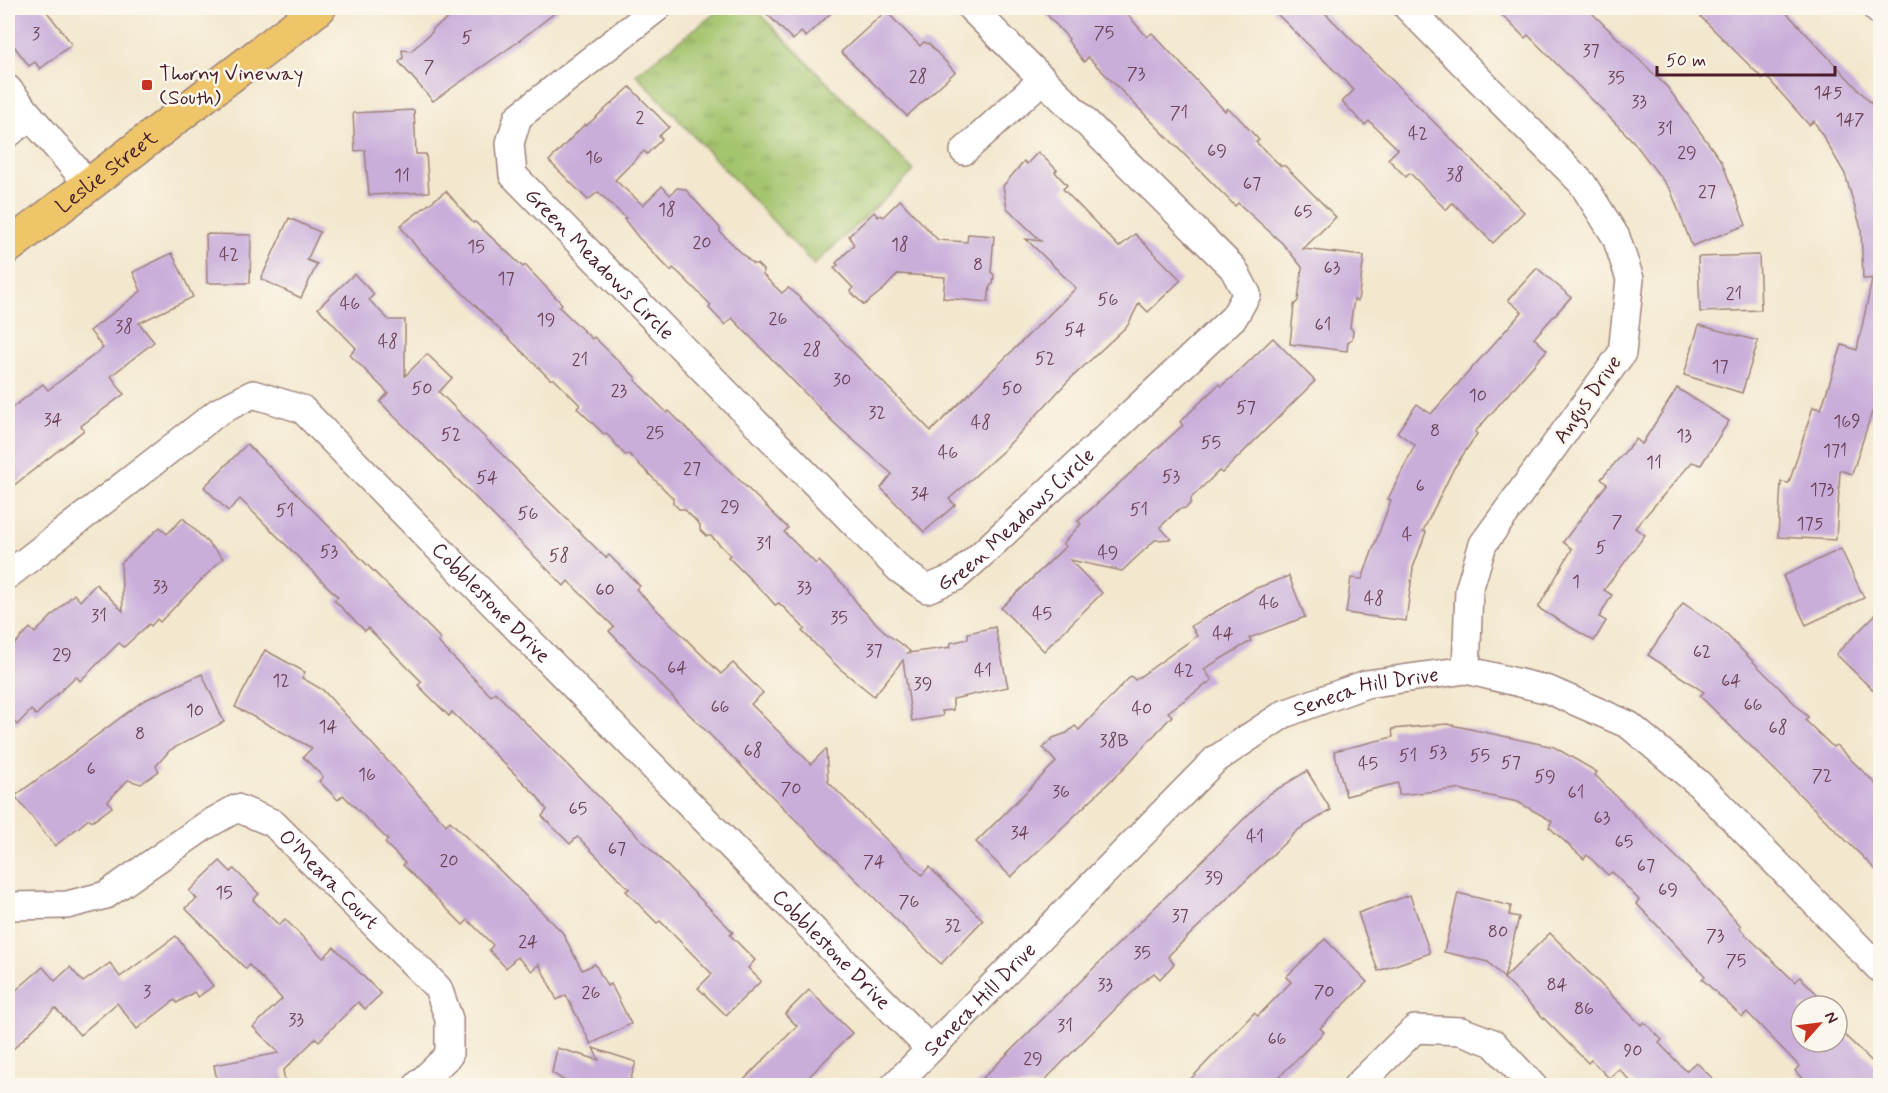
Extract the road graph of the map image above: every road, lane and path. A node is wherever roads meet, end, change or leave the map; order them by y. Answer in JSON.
{"nodes":[{"id":1,"x":319,"y":8,"type":"edge"},
{"id":2,"x":657,"y":8,"type":"edge"},
{"id":3,"x":971,"y":8,"type":"edge"},
{"id":4,"x":1408,"y":8,"type":"edge"},
{"id":5,"x":1876,"y":8,"type":"edge"},
{"id":6,"x":1881,"y":12,"type":"edge"},
{"id":7,"x":624,"y":17,"type":"edge"},
{"id":8,"x":1043,"y":79,"type":"junction"},
{"id":9,"x":8,"y":89,"type":"edge"},
{"id":10,"x":30,"y":116,"type":"junction"},
{"id":11,"x":8,"y":134,"type":"edge"},
{"id":12,"x":964,"y":151,"type":"dead end"},
{"id":13,"x":89,"y":185,"type":"junction"},
{"id":14,"x":11,"y":238,"type":"edge"},
{"id":15,"x":8,"y":575,"type":"edge"},
{"id":16,"x":1466,"y":670,"type":"junction"},
{"id":17,"x":8,"y":906,"type":"edge"},
{"id":18,"x":1881,"y":969,"type":"edge"},
{"id":19,"x":930,"y":1049,"type":"junction"},
{"id":20,"x":417,"y":1086,"type":"edge"},
{"id":21,"x":894,"y":1086,"type":"edge"},
{"id":22,"x":1357,"y":1086,"type":"edge"},
{"id":23,"x":1533,"y":1086,"type":"edge"}],
"edges":[{"from":1,"to":13,"type":"main road","name":"Leslie Street"},
{"from":2,"to":7,"type":"street","name":"Green Meadows Circle"},
{"from":3,"to":8,"type":"street","name":"Green Meadows Circle"},
{"from":4,"to":16,"type":"street","name":"Angus Drive"},
{"from":5,"to":6,"type":"street"},
{"from":7,"to":8,"type":"street","name":"Green Meadows Circle"},
{"from":8,"to":12,"type":"street"},
{"from":9,"to":10,"type":"street"},
{"from":10,"to":11,"type":"street"},
{"from":10,"to":13,"type":"street"},
{"from":13,"to":14,"type":"main road","name":"Leslie Street"},
{"from":15,"to":19,"type":"street","name":"Cobblestone Drive"},
{"from":16,"to":18,"type":"street","name":"Seneca Hill Drive"},
{"from":16,"to":19,"type":"street","name":"Seneca Hill Drive"},
{"from":17,"to":20,"type":"street","name":"O'Meara Court"},
{"from":19,"to":21,"type":"street","name":"Seneca Hill Drive"},
{"from":22,"to":23,"type":"street"}]}
